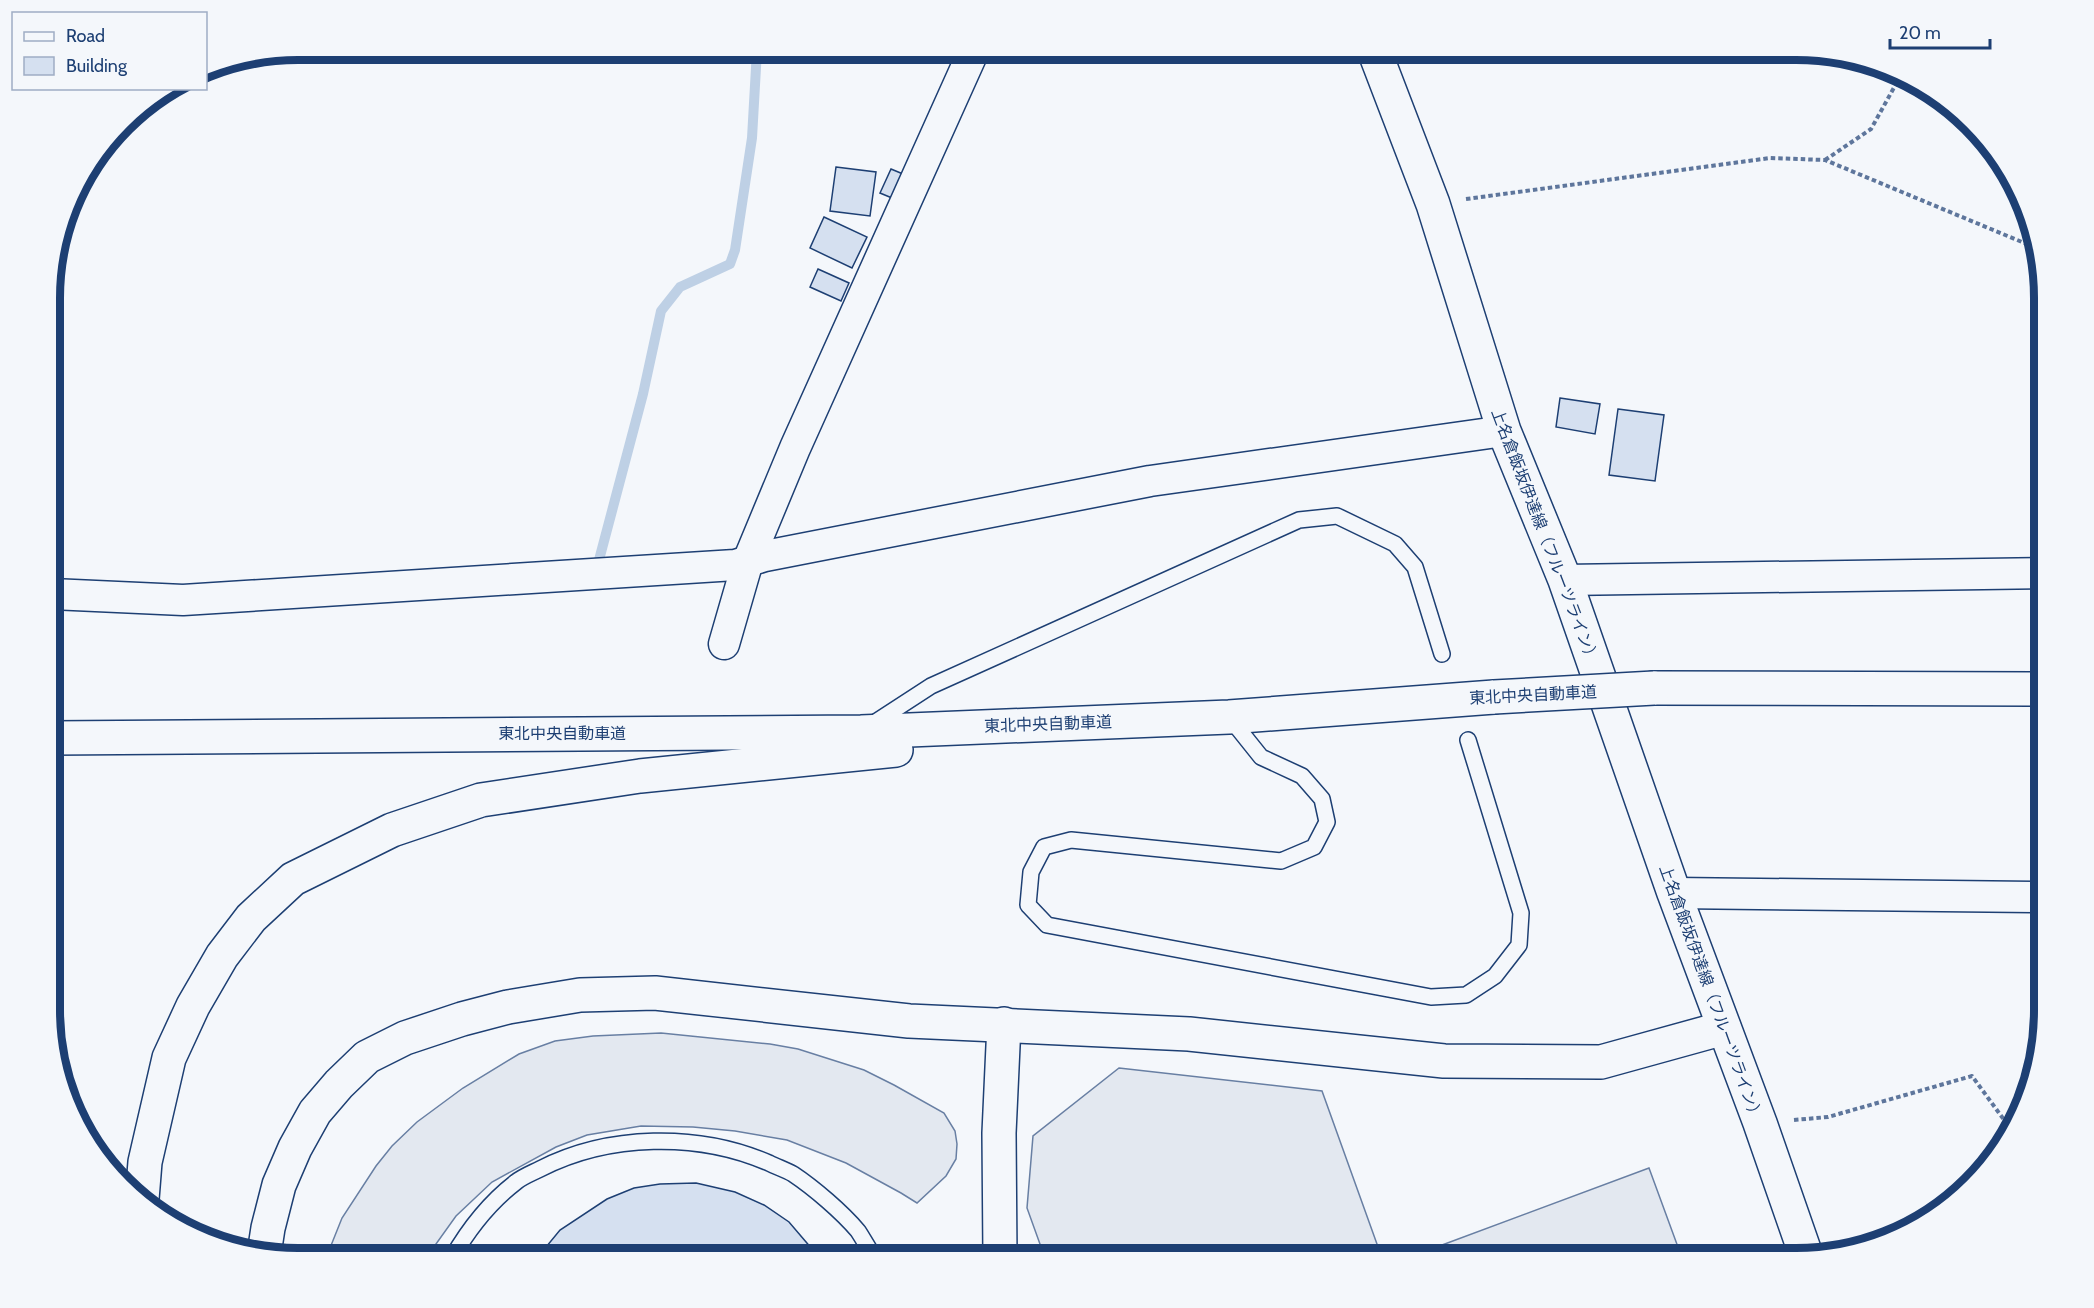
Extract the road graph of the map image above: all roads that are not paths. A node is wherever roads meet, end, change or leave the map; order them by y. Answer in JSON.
{"nodes":[{"id":1,"x":970,"y":60,"type":"edge"},
{"id":2,"x":1378,"y":60,"type":"edge"},
{"id":3,"x":1504,"y":431,"type":"junction"},
{"id":4,"x":748,"y":561,"type":"junction"},
{"id":5,"x":2034,"y":573,"type":"edge"},
{"id":6,"x":1565,"y":580,"type":"junction"},
{"id":7,"x":60,"y":594,"type":"edge"},
{"id":8,"x":724,"y":644,"type":"dead end"},
{"id":9,"x":1442,"y":654,"type":"dead end"},
{"id":10,"x":2034,"y":689,"type":"edge"},
{"id":11,"x":60,"y":715,"type":"edge"},
{"id":12,"x":1229,"y":717,"type":"junction"},
{"id":13,"x":861,"y":732,"type":"junction"},
{"id":14,"x":483,"y":733,"type":"junction"},
{"id":15,"x":60,"y":738,"type":"edge"},
{"id":16,"x":1468,"y":740,"type":"dead end"},
{"id":17,"x":1674,"y":893,"type":"junction"},
{"id":18,"x":2034,"y":897,"type":"edge"},
{"id":19,"x":1004,"y":1024,"type":"junction"},
{"id":20,"x":1724,"y":1028,"type":"junction"},
{"id":21,"x":143,"y":1190,"type":"edge"},
{"id":22,"x":265,"y":1246,"type":"edge"},
{"id":23,"x":459,"y":1248,"type":"edge"},
{"id":24,"x":869,"y":1248,"type":"edge"},
{"id":25,"x":1000,"y":1248,"type":"edge"},
{"id":26,"x":1803,"y":1248,"type":"edge"}],
"edges":[{"from":1,"to":4,"type":"street"},
{"from":2,"to":3,"type":"main road","name":"上名倉飯坂伊達線（フルーツライン）"},
{"from":3,"to":4,"type":"street"},
{"from":3,"to":6,"type":"main road","name":"上名倉飯坂伊達線（フルーツライン）"},
{"from":4,"to":7,"type":"street"},
{"from":4,"to":8,"type":"street"},
{"from":5,"to":6,"type":"street"},
{"from":6,"to":17,"type":"main road","name":"上名倉飯坂伊達線（フルーツライン）"},
{"from":9,"to":13,"type":"lane"},
{"from":10,"to":12,"type":"main road","name":"東北中央自動車道","bridge":true},
{"from":11,"to":14,"type":"main road"},
{"from":12,"to":13,"type":"main road","name":"東北中央自動車道"},
{"from":12,"to":16,"type":"lane"},
{"from":12,"to":21,"type":"main road"},
{"from":13,"to":14,"type":"main road","name":"東北中央自動車道"},
{"from":14,"to":15,"type":"main road","name":"東北中央自動車道"},
{"from":17,"to":18,"type":"street"},
{"from":17,"to":20,"type":"main road","name":"上名倉飯坂伊達線（フルーツライン）"},
{"from":19,"to":20,"type":"main road"},
{"from":19,"to":22,"type":"main road"},
{"from":19,"to":25,"type":"main road"},
{"from":20,"to":26,"type":"main road","name":"上名倉飯坂伊達線（フルーツライン）"},
{"from":23,"to":24,"type":"lane"}]}
